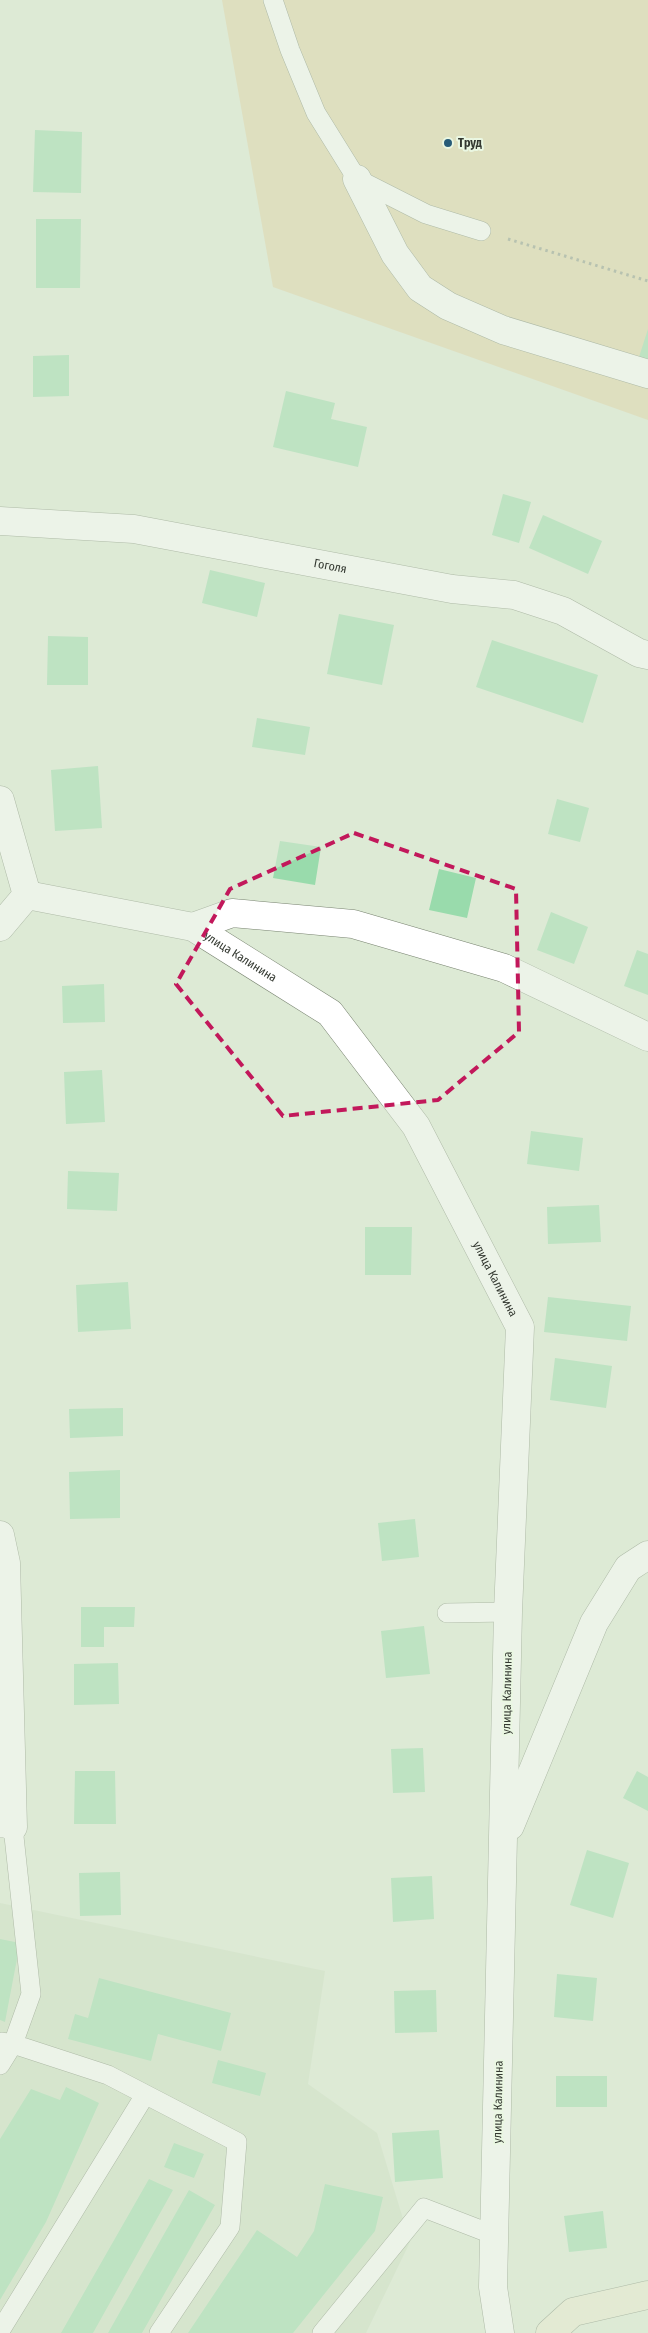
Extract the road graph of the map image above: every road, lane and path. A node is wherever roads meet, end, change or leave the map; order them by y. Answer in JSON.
{"nodes":[{"id":1,"x":273,"y":0,"type":"edge"},
{"id":2,"x":357,"y":179,"type":"junction"},
{"id":3,"x":481,"y":231,"type":"joint"},
{"id":4,"x":648,"y":281,"type":"edge"},
{"id":5,"x":648,"y":374,"type":"edge"},
{"id":6,"x":0,"y":521,"type":"edge"},
{"id":7,"x":648,"y":655,"type":"edge"},
{"id":8,"x":0,"y":800,"type":"edge"},
{"id":9,"x":26,"y":895,"type":"junction"},
{"id":10,"x":0,"y":927,"type":"edge"},
{"id":11,"x":193,"y":927,"type":"junction"},
{"id":12,"x":648,"y":1037,"type":"edge"},
{"id":13,"x":0,"y":1535,"type":"edge"},
{"id":14,"x":648,"y":1555,"type":"edge"},
{"id":15,"x":508,"y":1612,"type":"junction"},
{"id":16,"x":447,"y":1613,"type":"dead end"},
{"id":17,"x":6,"y":1827,"type":"edge"},
{"id":18,"x":504,"y":1840,"type":"junction"},
{"id":19,"x":7,"y":2043,"type":"edge"},
{"id":20,"x":0,"y":2065,"type":"edge"},
{"id":21,"x":146,"y":2094,"type":"junction"},
{"id":22,"x":494,"y":2235,"type":"junction"},
{"id":23,"x":648,"y":2295,"type":"edge"},
{"id":24,"x":0,"y":2331,"type":"edge"},
{"id":25,"x":158,"y":2333,"type":"edge"},
{"id":26,"x":322,"y":2333,"type":"edge"},
{"id":27,"x":500,"y":2333,"type":"edge"},
{"id":28,"x":550,"y":2333,"type":"edge"}],
"edges":[{"from":1,"to":2,"type":"lane"},
{"from":2,"to":3,"type":"lane"},
{"from":2,"to":5,"type":"street"},
{"from":3,"to":4,"type":"path"},
{"from":6,"to":7,"type":"street","name":"Гоголя"},
{"from":8,"to":9,"type":"street"},
{"from":9,"to":10,"type":"street"},
{"from":9,"to":11,"type":"street","name":"улица Калинина"},
{"from":11,"to":12,"type":"street","name":"улица Калинина"},
{"from":11,"to":15,"type":"street","name":"улица Калинина"},
{"from":13,"to":17,"type":"street"},
{"from":14,"to":18,"type":"street","name":"улица Калинина"},
{"from":15,"to":16,"type":"lane"},
{"from":15,"to":18,"type":"street","name":"улица Калинина"},
{"from":17,"to":19,"type":"lane"},
{"from":18,"to":22,"type":"street","name":"улица Калинина"},
{"from":19,"to":20,"type":"lane"},
{"from":19,"to":21,"type":"lane"},
{"from":21,"to":24,"type":"lane"},
{"from":21,"to":25,"type":"lane"},
{"from":22,"to":26,"type":"lane"},
{"from":22,"to":27,"type":"street","name":"улица Калинина"},
{"from":23,"to":28,"type":"street"}]}
